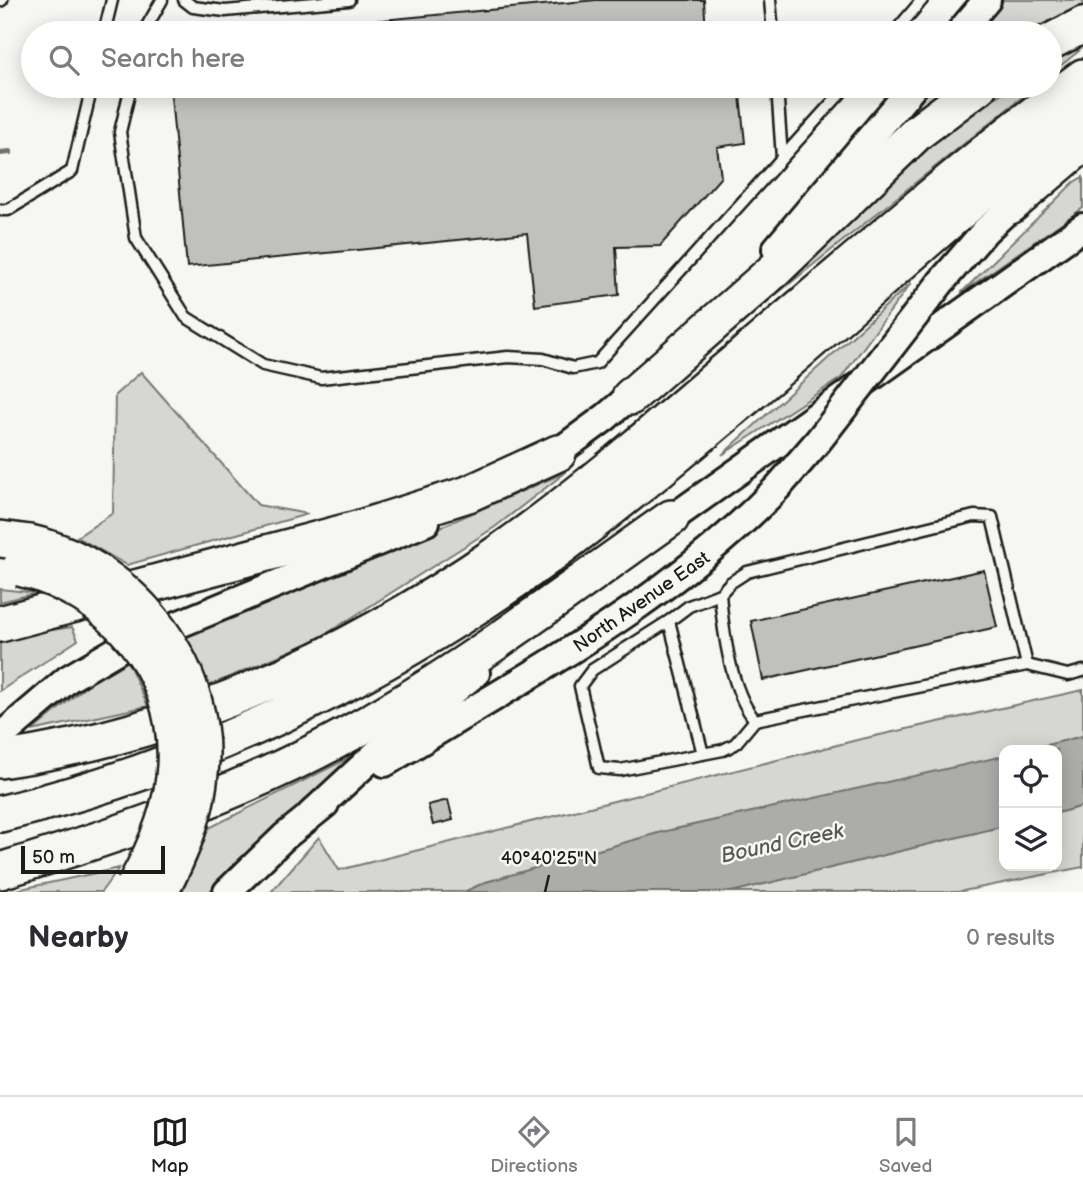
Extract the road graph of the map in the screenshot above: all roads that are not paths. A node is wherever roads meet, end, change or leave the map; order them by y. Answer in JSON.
{"nodes":[{"id":1,"x":112,"y":0,"type":"edge"},
{"id":2,"x":162,"y":0,"type":"edge"},
{"id":3,"x":184,"y":0,"type":"edge"},
{"id":4,"x":349,"y":0,"type":"edge"},
{"id":5,"x":770,"y":0,"type":"edge"},
{"id":6,"x":922,"y":0,"type":"edge"},
{"id":7,"x":987,"y":0,"type":"edge"},
{"id":8,"x":107,"y":21,"type":"edge"},
{"id":9,"x":150,"y":21,"type":"edge"},
{"id":10,"x":771,"y":21,"type":"edge"},
{"id":11,"x":904,"y":21,"type":"edge"},
{"id":12,"x":969,"y":21,"type":"edge"},
{"id":13,"x":1083,"y":25,"type":"edge"},
{"id":14,"x":1062,"y":36,"type":"edge"},
{"id":15,"x":1083,"y":77,"type":"edge"},
{"id":16,"x":1062,"y":94,"type":"edge"},
{"id":17,"x":89,"y":98,"type":"edge"},
{"id":18,"x":128,"y":98,"type":"edge"},
{"id":19,"x":778,"y":98,"type":"edge"},
{"id":20,"x":836,"y":98,"type":"edge"},
{"id":21,"x":904,"y":98,"type":"edge"},
{"id":22,"x":963,"y":98,"type":"edge"},
{"id":23,"x":1056,"y":98,"type":"edge"},
{"id":24,"x":1083,"y":109,"type":"edge"},
{"id":25,"x":1083,"y":144,"type":"edge"},
{"id":26,"x":1083,"y":154,"type":"edge"},
{"id":27,"x":782,"y":158,"type":"junction"},
{"id":28,"x":1010,"y":206,"type":"junction"},
{"id":29,"x":0,"y":210,"type":"edge"},
{"id":30,"x":1083,"y":227,"type":"edge"},
{"id":31,"x":630,"y":397,"type":"junction"},
{"id":32,"x":558,"y":453,"type":"junction"},
{"id":33,"x":671,"y":518,"type":"junction"},
{"id":34,"x":12,"y":554,"type":"edge"},
{"id":35,"x":720,"y":594,"type":"junction"},
{"id":36,"x":669,"y":621,"type":"junction"},
{"id":37,"x":0,"y":624,"type":"edge"},
{"id":38,"x":1027,"y":665,"type":"junction"},
{"id":39,"x":1083,"y":671,"type":"edge"},
{"id":40,"x":755,"y":720,"type":"junction"},
{"id":41,"x":0,"y":737,"type":"edge"},
{"id":42,"x":703,"y":754,"type":"junction"},
{"id":43,"x":0,"y":760,"type":"edge"},
{"id":44,"x":0,"y":814,"type":"edge"},
{"id":45,"x":310,"y":815,"type":"junction"},
{"id":46,"x":0,"y":871,"type":"edge"},
{"id":47,"x":142,"y":890,"type":"edge"},
{"id":48,"x":227,"y":892,"type":"edge"}],
"edges":[{"from":1,"to":8,"type":"lane"},
{"from":2,"to":9,"type":"lane"},
{"from":3,"to":4,"type":"lane"},
{"from":5,"to":10,"type":"lane"},
{"from":6,"to":11,"type":"lane"},
{"from":7,"to":12,"type":"street"},
{"from":13,"to":14,"type":"highway"},
{"from":15,"to":16,"type":"highway"},
{"from":17,"to":29,"type":"lane"},
{"from":18,"to":27,"type":"lane"},
{"from":19,"to":27,"type":"lane"},
{"from":20,"to":27,"type":"lane"},
{"from":21,"to":31,"type":"street"},
{"from":22,"to":31,"type":"highway"},
{"from":23,"to":43,"type":"highway"},
{"from":24,"to":44,"type":"highway"},
{"from":25,"to":28,"type":"highway"},
{"from":26,"to":28,"type":"street","name":"North Avenue East"},
{"from":28,"to":45,"type":"street","name":"North Avenue East","bridge":true},
{"from":30,"to":33,"type":"street"},
{"from":31,"to":32,"type":"street"},
{"from":32,"to":37,"type":"highway"},
{"from":32,"to":41,"type":"street"},
{"from":33,"to":45,"type":"street"},
{"from":33,"to":46,"type":"highway"},
{"from":34,"to":47,"type":"highway","bridge":true},
{"from":35,"to":36,"type":"lane"},
{"from":35,"to":38,"type":"lane"},
{"from":35,"to":40,"type":"lane"},
{"from":36,"to":42,"type":"lane"},
{"from":36,"to":42,"type":"lane"},
{"from":38,"to":39,"type":"lane"},
{"from":38,"to":40,"type":"lane"},
{"from":40,"to":42,"type":"lane"},
{"from":45,"to":48,"type":"street","name":"North Avenue East"}]}
